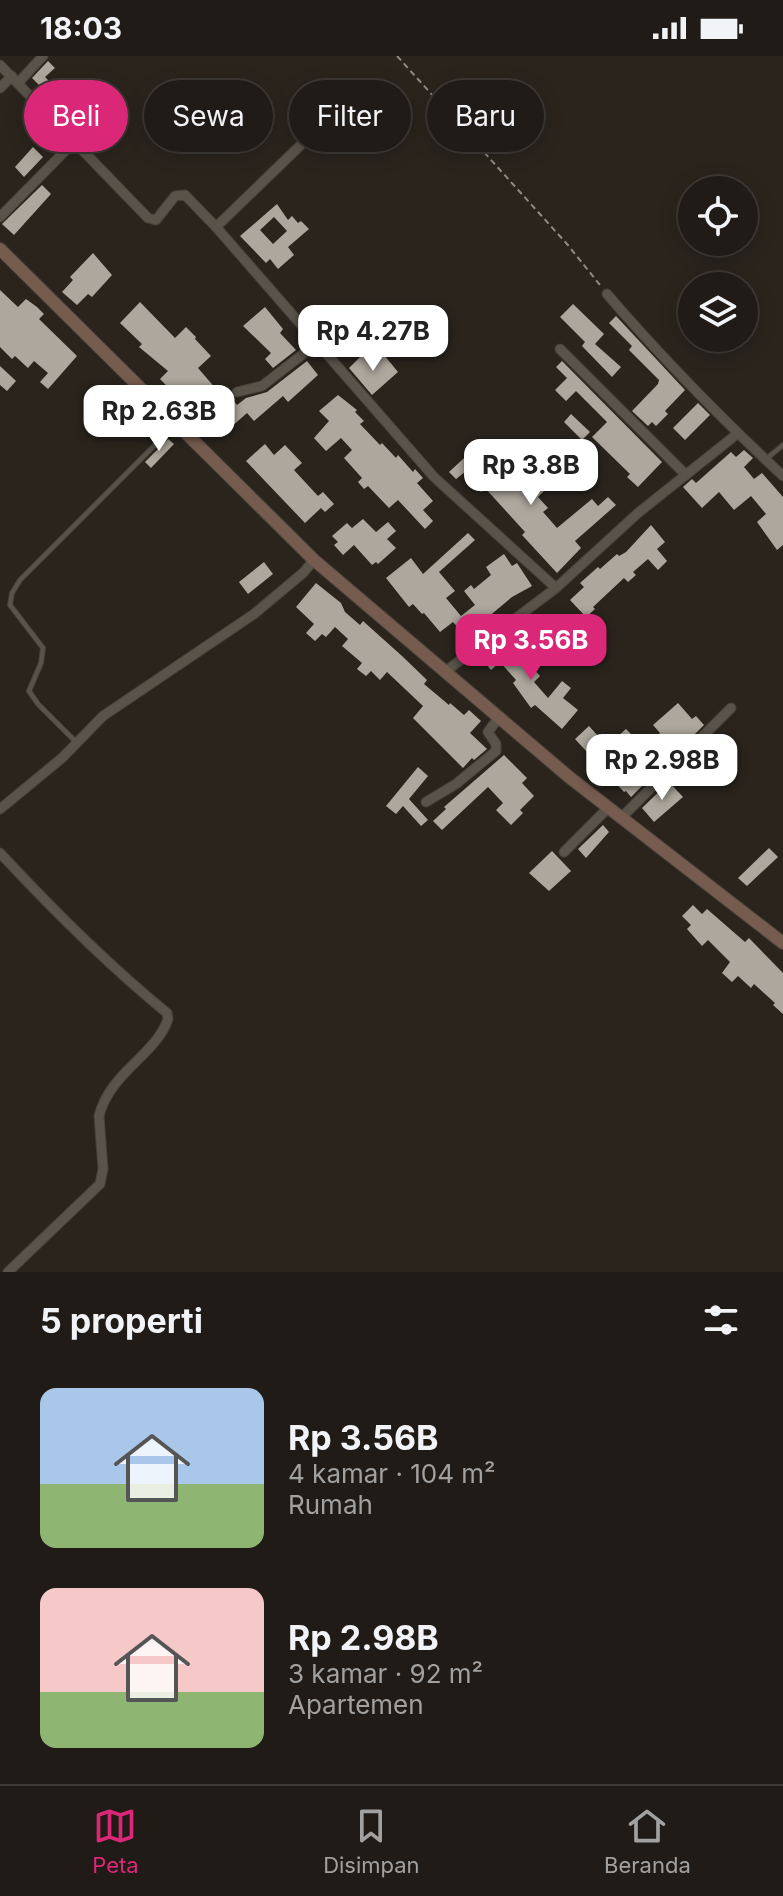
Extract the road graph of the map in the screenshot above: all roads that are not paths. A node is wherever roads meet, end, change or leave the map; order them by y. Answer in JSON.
{"nodes":[{"id":1,"x":43,"y":56,"type":"edge"},
{"id":2,"x":0,"y":65,"type":"edge"},
{"id":3,"x":15,"y":80,"type":"junction"},
{"id":4,"x":0,"y":88,"type":"edge"},
{"id":5,"x":24,"y":89,"type":"edge"},
{"id":6,"x":64,"y":152,"type":"edge"},
{"id":7,"x":84,"y":152,"type":"edge"},
{"id":8,"x":294,"y":152,"type":"edge"},
{"id":9,"x":0,"y":217,"type":"edge"},
{"id":10,"x":216,"y":227,"type":"junction"},
{"id":11,"x":0,"y":249,"type":"edge"},
{"id":12,"x":607,"y":294,"type":"road end"},
{"id":13,"x":316,"y":344,"type":"junction"},
{"id":14,"x":560,"y":349,"type":"dead end"},
{"id":15,"x":237,"y":392,"type":"dead end"},
{"id":16,"x":176,"y":423,"type":"junction"},
{"id":17,"x":737,"y":434,"type":"junction"},
{"id":18,"x":783,"y":445,"type":"edge"},
{"id":19,"x":765,"y":460,"type":"junction"},
{"id":20,"x":686,"y":475,"type":"junction"},
{"id":21,"x":783,"y":476,"type":"edge"},
{"id":22,"x":314,"y":560,"type":"junction"},
{"id":23,"x":556,"y":588,"type":"junction"},
{"id":24,"x":446,"y":671,"type":"junction"},
{"id":25,"x":731,"y":708,"type":"dead end"},
{"id":26,"x":499,"y":717,"type":"junction"},
{"id":27,"x":77,"y":742,"type":"junction"},
{"id":28,"x":426,"y":802,"type":"dead end"},
{"id":29,"x":608,"y":808,"type":"junction"},
{"id":30,"x":0,"y":809,"type":"edge"},
{"id":31,"x":621,"y":818,"type":"junction"},
{"id":32,"x":564,"y":852,"type":"dead end"},
{"id":33,"x":0,"y":853,"type":"edge"},
{"id":34,"x":783,"y":943,"type":"edge"},
{"id":35,"x":8,"y":1272,"type":"edge"}],
"edges":[{"from":1,"to":3,"type":"street"},
{"from":2,"to":3,"type":"street"},
{"from":3,"to":4,"type":"street"},
{"from":3,"to":5,"type":"street"},
{"from":6,"to":9,"type":"street"},
{"from":7,"to":10,"type":"street"},
{"from":8,"to":10,"type":"street"},
{"from":10,"to":13,"type":"street"},
{"from":11,"to":16,"type":"main road"},
{"from":12,"to":17,"type":"street"},
{"from":13,"to":15,"type":"street"},
{"from":13,"to":23,"type":"street"},
{"from":14,"to":20,"type":"street"},
{"from":16,"to":22,"type":"main road"},
{"from":16,"to":27,"type":"lane"},
{"from":17,"to":19,"type":"street"},
{"from":17,"to":20,"type":"street"},
{"from":18,"to":19,"type":"lane"},
{"from":19,"to":21,"type":"street"},
{"from":20,"to":23,"type":"street"},
{"from":22,"to":24,"type":"main road"},
{"from":22,"to":27,"type":"street"},
{"from":23,"to":24,"type":"street"},
{"from":24,"to":26,"type":"main road"},
{"from":25,"to":31,"type":"street"},
{"from":26,"to":28,"type":"street"},
{"from":26,"to":29,"type":"main road"},
{"from":27,"to":30,"type":"street"},
{"from":29,"to":31,"type":"main road"},
{"from":29,"to":32,"type":"street"},
{"from":31,"to":34,"type":"main road"},
{"from":33,"to":35,"type":"street"}]}
